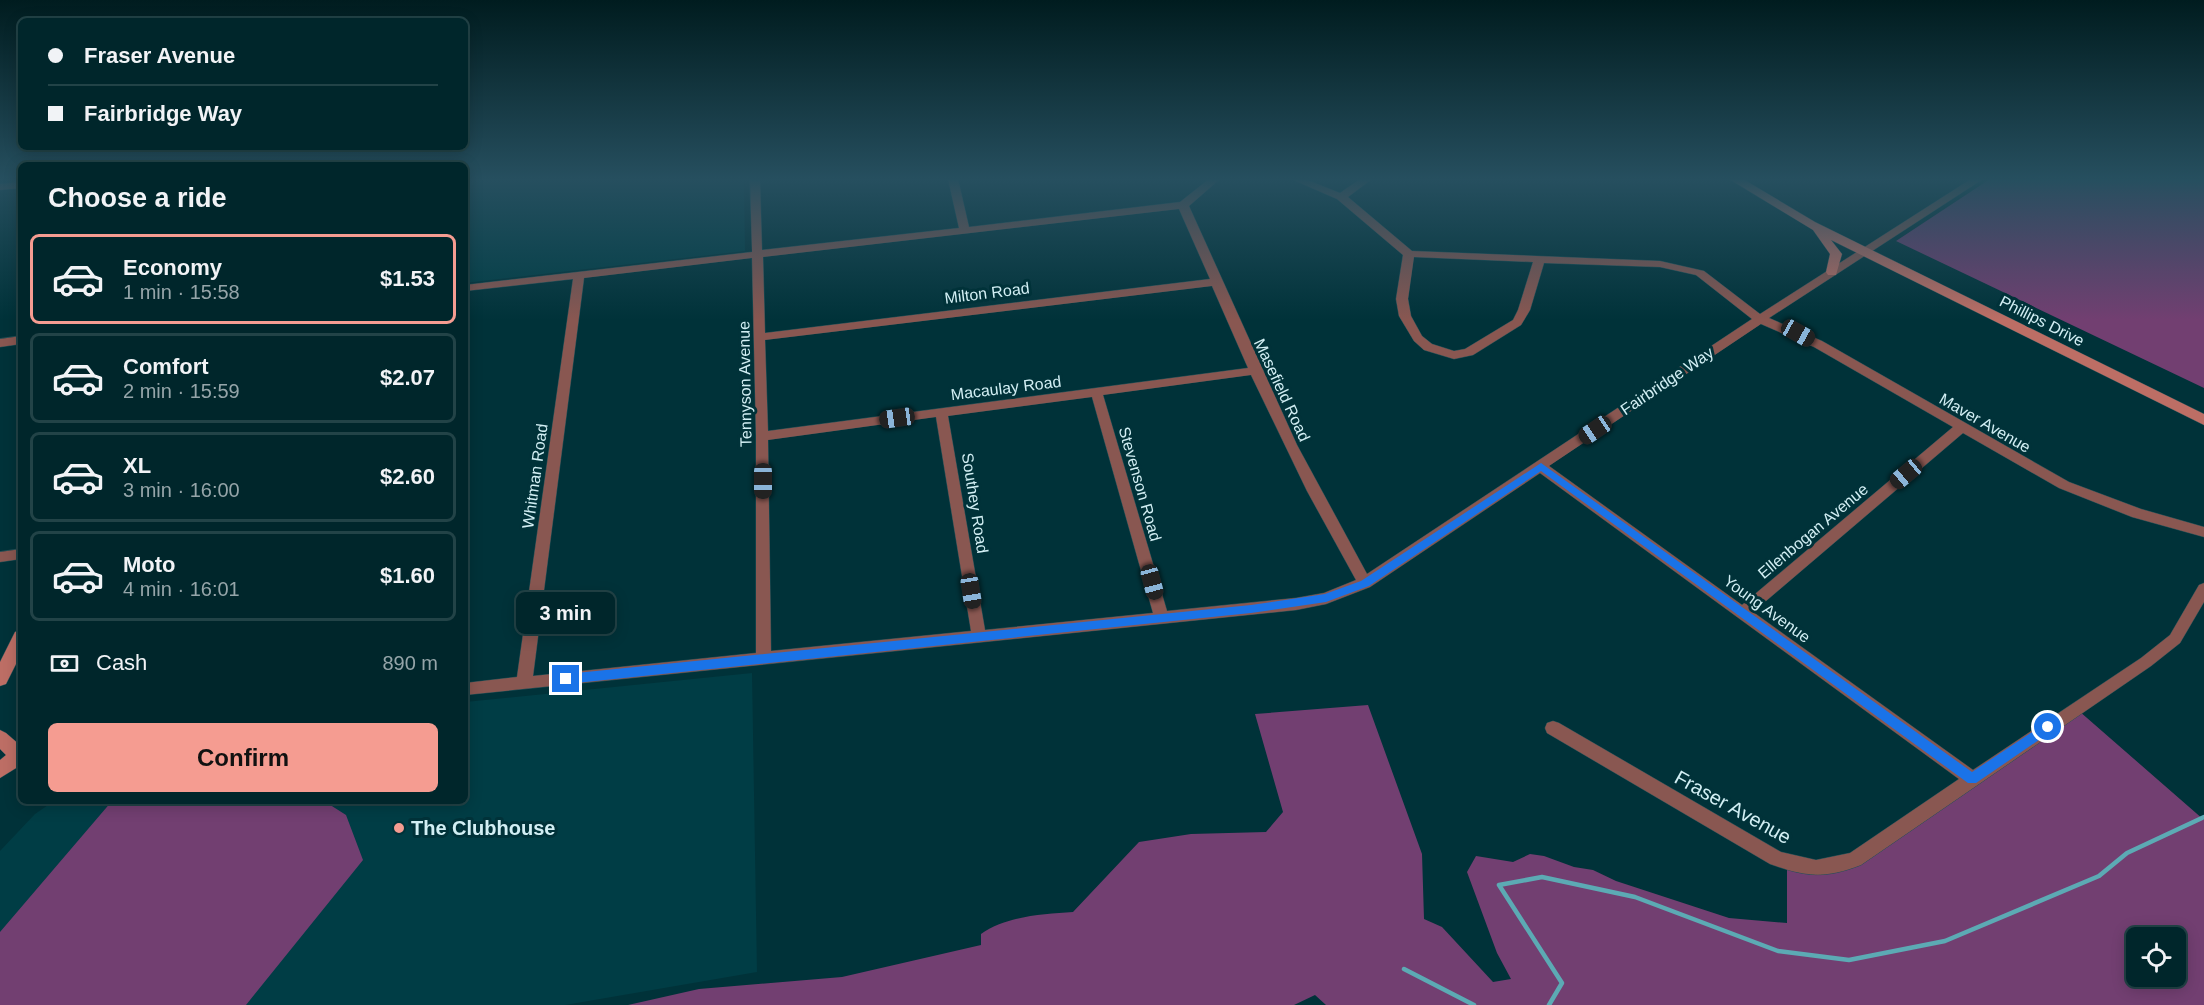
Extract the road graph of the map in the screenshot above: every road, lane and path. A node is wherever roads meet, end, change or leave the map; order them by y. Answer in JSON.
{"nodes":[{"id":1,"x":757,"y":226,"type":"edge"},
{"id":2,"x":983,"y":226,"type":"edge"},
{"id":3,"x":1192,"y":226,"type":"edge"},
{"id":4,"x":1375,"y":226,"type":"edge"},
{"id":5,"x":1812,"y":226,"type":"edge"},
{"id":6,"x":1813,"y":226,"type":"edge"},
{"id":7,"x":1902,"y":226,"type":"edge"},
{"id":8,"x":963,"y":228,"type":"joint"},
{"id":9,"x":1866,"y":250,"type":"junction"},
{"id":10,"x":758,"y":254,"type":"junction"},
{"id":11,"x":1409,"y":254,"type":"junction"},
{"id":12,"x":1540,"y":258,"type":"junction"},
{"id":13,"x":1832,"y":272,"type":"junction"},
{"id":14,"x":579,"y":274,"type":"junction"},
{"id":15,"x":1216,"y":282,"type":"junction"},
{"id":16,"x":468,"y":288,"type":"edge"},
{"id":17,"x":1760,"y":318,"type":"junction"},
{"id":18,"x":761,"y":337,"type":"junction"},
{"id":19,"x":18,"y":340,"type":"edge"},
{"id":20,"x":0,"y":343,"type":"edge"},
{"id":21,"x":1253,"y":371,"type":"junction"},
{"id":22,"x":1097,"y":394,"type":"junction"},
{"id":23,"x":941,"y":412,"type":"junction"},
{"id":24,"x":2204,"y":420,"type":"edge"},
{"id":25,"x":1960,"y":428,"type":"junction"},
{"id":26,"x":762,"y":436,"type":"junction"},
{"id":27,"x":1541,"y":467,"type":"junction"},
{"id":28,"x":2204,"y":532,"type":"edge"},
{"id":29,"x":18,"y":554,"type":"edge"},
{"id":30,"x":0,"y":557,"type":"edge"},
{"id":31,"x":1365,"y":583,"type":"junction"},
{"id":32,"x":2204,"y":589,"type":"edge"},
{"id":33,"x":1742,"y":613,"type":"junction"},
{"id":34,"x":1162,"y":618,"type":"junction"},
{"id":35,"x":979,"y":636,"type":"junction"},
{"id":36,"x":18,"y":643,"type":"edge"},
{"id":37,"x":764,"y":660,"type":"junction"},
{"id":38,"x":0,"y":679,"type":"edge"},
{"id":39,"x":524,"y":683,"type":"junction"},
{"id":40,"x":468,"y":689,"type":"edge"},
{"id":41,"x":1553,"y":728,"type":"dead end"},
{"id":42,"x":0,"y":738,"type":"edge"},
{"id":43,"x":18,"y":754,"type":"edge"},
{"id":44,"x":18,"y":756,"type":"edge"},
{"id":45,"x":18,"y":757,"type":"edge"},
{"id":46,"x":0,"y":759,"type":"edge"},
{"id":47,"x":0,"y":770,"type":"edge"},
{"id":48,"x":1972,"y":779,"type":"junction"}],
"edges":[{"from":1,"to":10,"type":"street","name":"Tennyson Avenue"},
{"from":2,"to":8,"type":"street"},
{"from":3,"to":15,"type":"street","name":"Masefield Road"},
{"from":4,"to":11,"type":"street"},
{"from":5,"to":13,"type":"main road"},
{"from":6,"to":9,"type":"main road","name":"Phillips Drive"},
{"from":7,"to":9,"type":"street","name":"Fairbridge Way"},
{"from":8,"to":10,"type":"street"},
{"from":9,"to":13,"type":"street","name":"Fairbridge Way"},
{"from":9,"to":24,"type":"main road","name":"Phillips Drive"},
{"from":10,"to":14,"type":"street"},
{"from":10,"to":18,"type":"street","name":"Tennyson Avenue"},
{"from":11,"to":12,"type":"street","name":"Maver Avenue"},
{"from":11,"to":12,"type":"street"},
{"from":12,"to":17,"type":"street","name":"Maver Avenue"},
{"from":13,"to":17,"type":"street","name":"Fairbridge Way"},
{"from":14,"to":16,"type":"street"},
{"from":14,"to":39,"type":"street","name":"Whitman Road"},
{"from":15,"to":18,"type":"street","name":"Milton Road"},
{"from":15,"to":21,"type":"street","name":"Masefield Road"},
{"from":17,"to":25,"type":"street","name":"Maver Avenue"},
{"from":17,"to":27,"type":"street","name":"Fairbridge Way"},
{"from":18,"to":26,"type":"street","name":"Tennyson Avenue"},
{"from":19,"to":20,"type":"street"},
{"from":21,"to":22,"type":"street","name":"Macaulay Road"},
{"from":21,"to":31,"type":"street","name":"Masefield Road"},
{"from":22,"to":23,"type":"street","name":"Macaulay Road"},
{"from":22,"to":34,"type":"street","name":"Stevenson Road"},
{"from":23,"to":26,"type":"street","name":"Macaulay Road"},
{"from":23,"to":35,"type":"street","name":"Southey Road"},
{"from":25,"to":28,"type":"street","name":"Maver Avenue"},
{"from":25,"to":33,"type":"street","name":"Ellenbogan Avenue"},
{"from":26,"to":37,"type":"street","name":"Tennyson Avenue"},
{"from":27,"to":31,"type":"street","name":"Fairbridge Way"},
{"from":27,"to":33,"type":"street","name":"Young Avenue"},
{"from":29,"to":30,"type":"street"},
{"from":31,"to":34,"type":"street","name":"Fairbridge Way"},
{"from":32,"to":48,"type":"street","name":"Fraser Avenue"},
{"from":33,"to":48,"type":"street","name":"Young Avenue"},
{"from":34,"to":35,"type":"street","name":"Fairbridge Way"},
{"from":35,"to":37,"type":"street","name":"Fairbridge Way"},
{"from":36,"to":38,"type":"main road"},
{"from":37,"to":39,"type":"street","name":"Fairbridge Way"},
{"from":39,"to":40,"type":"street","name":"Fairbridge Way"},
{"from":41,"to":48,"type":"street","name":"Fraser Avenue"},
{"from":42,"to":43,"type":"main road"},
{"from":44,"to":46,"type":"street"},
{"from":45,"to":47,"type":"main road"}]}
